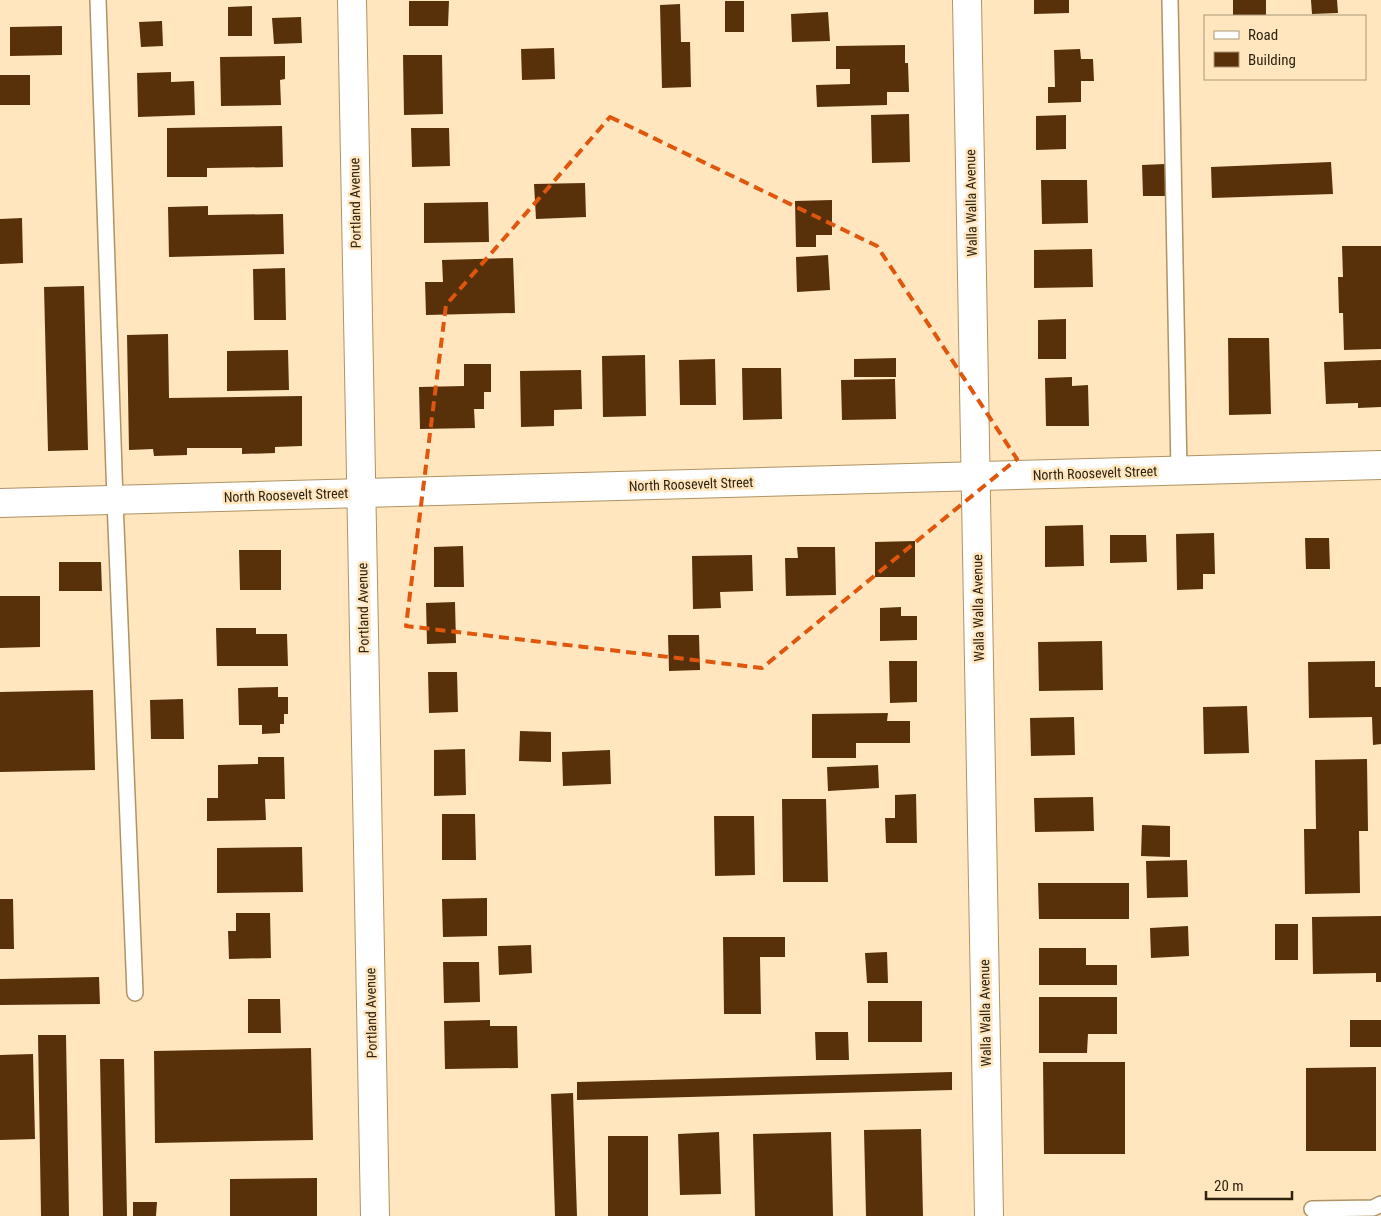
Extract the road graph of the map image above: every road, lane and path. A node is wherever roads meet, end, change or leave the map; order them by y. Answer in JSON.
{"nodes":[{"id":1,"x":98,"y":0,"type":"edge"},
{"id":2,"x":352,"y":0,"type":"edge"},
{"id":3,"x":967,"y":0,"type":"edge"},
{"id":4,"x":1170,"y":0,"type":"edge"},
{"id":5,"x":1381,"y":465,"type":"edge"},
{"id":6,"x":1179,"y":471,"type":"junction"},
{"id":7,"x":976,"y":476,"type":"junction"},
{"id":8,"x":361,"y":493,"type":"junction"},
{"id":9,"x":115,"y":500,"type":"junction"},
{"id":10,"x":0,"y":503,"type":"edge"},
{"id":11,"x":135,"y":993,"type":"dead end"},
{"id":12,"x":1381,"y":1204,"type":"edge"},
{"id":13,"x":1312,"y":1209,"type":"dead end"},
{"id":14,"x":375,"y":1216,"type":"edge"},
{"id":15,"x":989,"y":1216,"type":"edge"}],
"edges":[{"from":1,"to":9,"type":"lane"},
{"from":2,"to":8,"type":"street","name":"Portland Avenue"},
{"from":3,"to":7,"type":"street","name":"Walla Walla Avenue"},
{"from":4,"to":6,"type":"lane"},
{"from":5,"to":6,"type":"street","name":"North Roosevelt Street"},
{"from":6,"to":7,"type":"street","name":"North Roosevelt Street"},
{"from":7,"to":8,"type":"street","name":"North Roosevelt Street"},
{"from":7,"to":15,"type":"street","name":"Walla Walla Avenue"},
{"from":8,"to":9,"type":"street","name":"North Roosevelt Street"},
{"from":8,"to":14,"type":"street","name":"Portland Avenue"},
{"from":9,"to":10,"type":"street","name":"North Roosevelt Street"},
{"from":9,"to":11,"type":"lane"},
{"from":12,"to":13,"type":"lane"}]}
